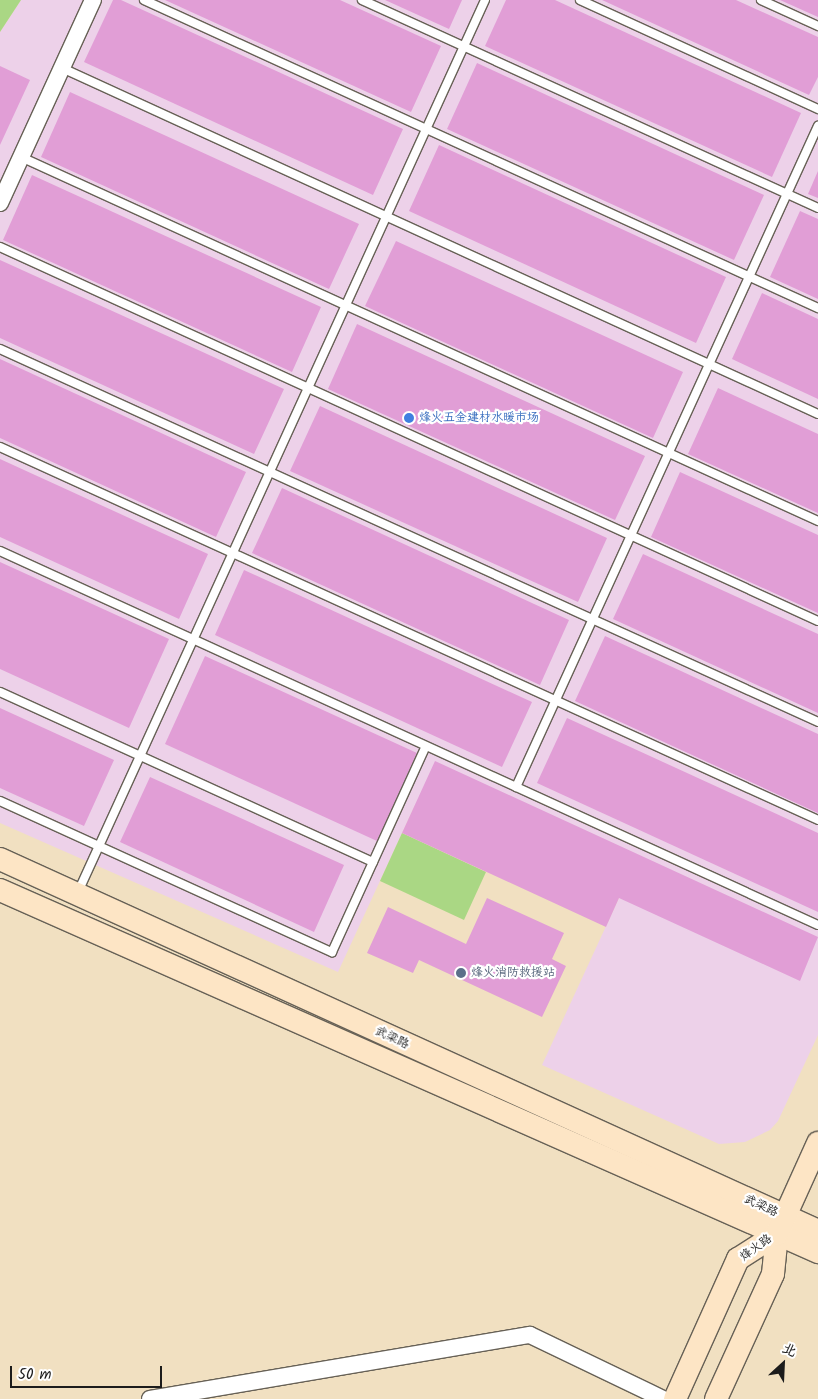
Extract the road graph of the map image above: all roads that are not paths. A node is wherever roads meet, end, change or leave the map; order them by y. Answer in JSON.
{"nodes":[{"id":1,"x":93,"y":0,"type":"edge"},
{"id":2,"x":144,"y":0,"type":"edge"},
{"id":3,"x":362,"y":0,"type":"edge"},
{"id":4,"x":485,"y":0,"type":"edge"},
{"id":5,"x":580,"y":0,"type":"edge"},
{"id":6,"x":761,"y":0,"type":"edge"},
{"id":7,"x":818,"y":26,"type":"edge"},
{"id":8,"x":464,"y":46,"type":"junction"},
{"id":9,"x":62,"y":68,"type":"junction"},
{"id":10,"x":818,"y":109,"type":"edge"},
{"id":11,"x":818,"y":126,"type":"edge"},
{"id":12,"x":426,"y":129,"type":"junction"},
{"id":13,"x":21,"y":157,"type":"junction"},
{"id":14,"x":787,"y":194,"type":"junction"},
{"id":15,"x":0,"y":203,"type":"edge"},
{"id":16,"x":818,"y":208,"type":"edge"},
{"id":17,"x":386,"y":217,"type":"junction"},
{"id":18,"x":0,"y":247,"type":"edge"},
{"id":19,"x":749,"y":276,"type":"junction"},
{"id":20,"x":346,"y":306,"type":"junction"},
{"id":21,"x":818,"y":308,"type":"edge"},
{"id":22,"x":0,"y":349,"type":"edge"},
{"id":23,"x":709,"y":364,"type":"junction"},
{"id":24,"x":308,"y":388,"type":"junction"},
{"id":25,"x":818,"y":414,"type":"edge"},
{"id":26,"x":0,"y":447,"type":"edge"},
{"id":27,"x":669,"y":453,"type":"junction"},
{"id":28,"x":270,"y":472,"type":"junction"},
{"id":29,"x":818,"y":521,"type":"edge"},
{"id":30,"x":631,"y":535,"type":"junction"},
{"id":31,"x":0,"y":551,"type":"edge"},
{"id":32,"x":232,"y":553,"type":"junction"},
{"id":33,"x":593,"y":619,"type":"junction"},
{"id":34,"x":818,"y":621,"type":"edge"},
{"id":35,"x":193,"y":639,"type":"junction"},
{"id":36,"x":0,"y":692,"type":"edge"},
{"id":37,"x":556,"y":701,"type":"junction"},
{"id":38,"x":818,"y":722,"type":"edge"},
{"id":39,"x":426,"y":746,"type":"junction"},
{"id":40,"x":140,"y":756,"type":"junction"},
{"id":41,"x":516,"y":787,"type":"junction"},
{"id":42,"x":0,"y":801,"type":"edge"},
{"id":43,"x":818,"y":820,"type":"edge"},
{"id":44,"x":99,"y":846,"type":"junction"},
{"id":45,"x":0,"y":859,"type":"edge"},
{"id":46,"x":373,"y":862,"type":"junction"},
{"id":47,"x":0,"y":890,"type":"edge"},
{"id":48,"x":77,"y":894,"type":"junction"},
{"id":49,"x":818,"y":925,"type":"edge"},
{"id":50,"x":818,"y":1143,"type":"edge"},
{"id":51,"x":781,"y":1225,"type":"junction"},
{"id":52,"x":818,"y":1231,"type":"edge"},
{"id":53,"x":818,"y":1252,"type":"edge"},
{"id":54,"x":150,"y":1399,"type":"edge"},
{"id":55,"x":663,"y":1399,"type":"edge"},
{"id":56,"x":676,"y":1399,"type":"edge"},
{"id":57,"x":716,"y":1399,"type":"edge"}],
"edges":[{"from":1,"to":9,"type":"street"},
{"from":2,"to":12,"type":"lane"},
{"from":3,"to":8,"type":"lane"},
{"from":4,"to":8,"type":"lane"},
{"from":5,"to":10,"type":"lane"},
{"from":6,"to":7,"type":"lane"},
{"from":8,"to":12,"type":"lane"},
{"from":8,"to":14,"type":"lane"},
{"from":9,"to":13,"type":"street"},
{"from":9,"to":17,"type":"lane"},
{"from":11,"to":14,"type":"lane"},
{"from":12,"to":17,"type":"lane"},
{"from":12,"to":19,"type":"lane"},
{"from":13,"to":15,"type":"street"},
{"from":13,"to":20,"type":"lane"},
{"from":14,"to":16,"type":"lane"},
{"from":14,"to":19,"type":"lane"},
{"from":17,"to":20,"type":"lane"},
{"from":17,"to":23,"type":"lane"},
{"from":18,"to":24,"type":"lane"},
{"from":19,"to":21,"type":"lane"},
{"from":19,"to":23,"type":"lane"},
{"from":20,"to":24,"type":"lane"},
{"from":20,"to":27,"type":"lane"},
{"from":22,"to":28,"type":"lane"},
{"from":23,"to":25,"type":"lane"},
{"from":23,"to":27,"type":"lane"},
{"from":24,"to":28,"type":"lane"},
{"from":24,"to":30,"type":"lane"},
{"from":26,"to":32,"type":"lane"},
{"from":27,"to":29,"type":"lane"},
{"from":27,"to":30,"type":"lane"},
{"from":28,"to":32,"type":"lane"},
{"from":28,"to":33,"type":"lane"},
{"from":30,"to":33,"type":"lane"},
{"from":30,"to":34,"type":"lane"},
{"from":31,"to":35,"type":"lane"},
{"from":32,"to":35,"type":"lane"},
{"from":32,"to":37,"type":"lane"},
{"from":33,"to":37,"type":"lane"},
{"from":33,"to":38,"type":"lane"},
{"from":35,"to":39,"type":"lane"},
{"from":35,"to":40,"type":"lane"},
{"from":36,"to":40,"type":"lane"},
{"from":37,"to":41,"type":"lane"},
{"from":37,"to":43,"type":"lane"},
{"from":39,"to":41,"type":"lane"},
{"from":39,"to":46,"type":"lane"},
{"from":40,"to":44,"type":"lane"},
{"from":40,"to":46,"type":"lane"},
{"from":41,"to":49,"type":"lane"},
{"from":42,"to":44,"type":"lane"},
{"from":44,"to":46,"type":"lane"},
{"from":44,"to":48,"type":"lane"},
{"from":45,"to":48,"type":"main road","name":"武梁路"},
{"from":47,"to":51,"type":"main road","name":"武梁路"},
{"from":48,"to":51,"type":"main road","name":"武梁路"},
{"from":50,"to":51,"type":"main road"},
{"from":51,"to":52,"type":"main road"},
{"from":51,"to":53,"type":"main road"},
{"from":51,"to":56,"type":"main road","name":"烽火路"},
{"from":51,"to":57,"type":"main road","name":"烽火路"},
{"from":54,"to":55,"type":"street"}]}
